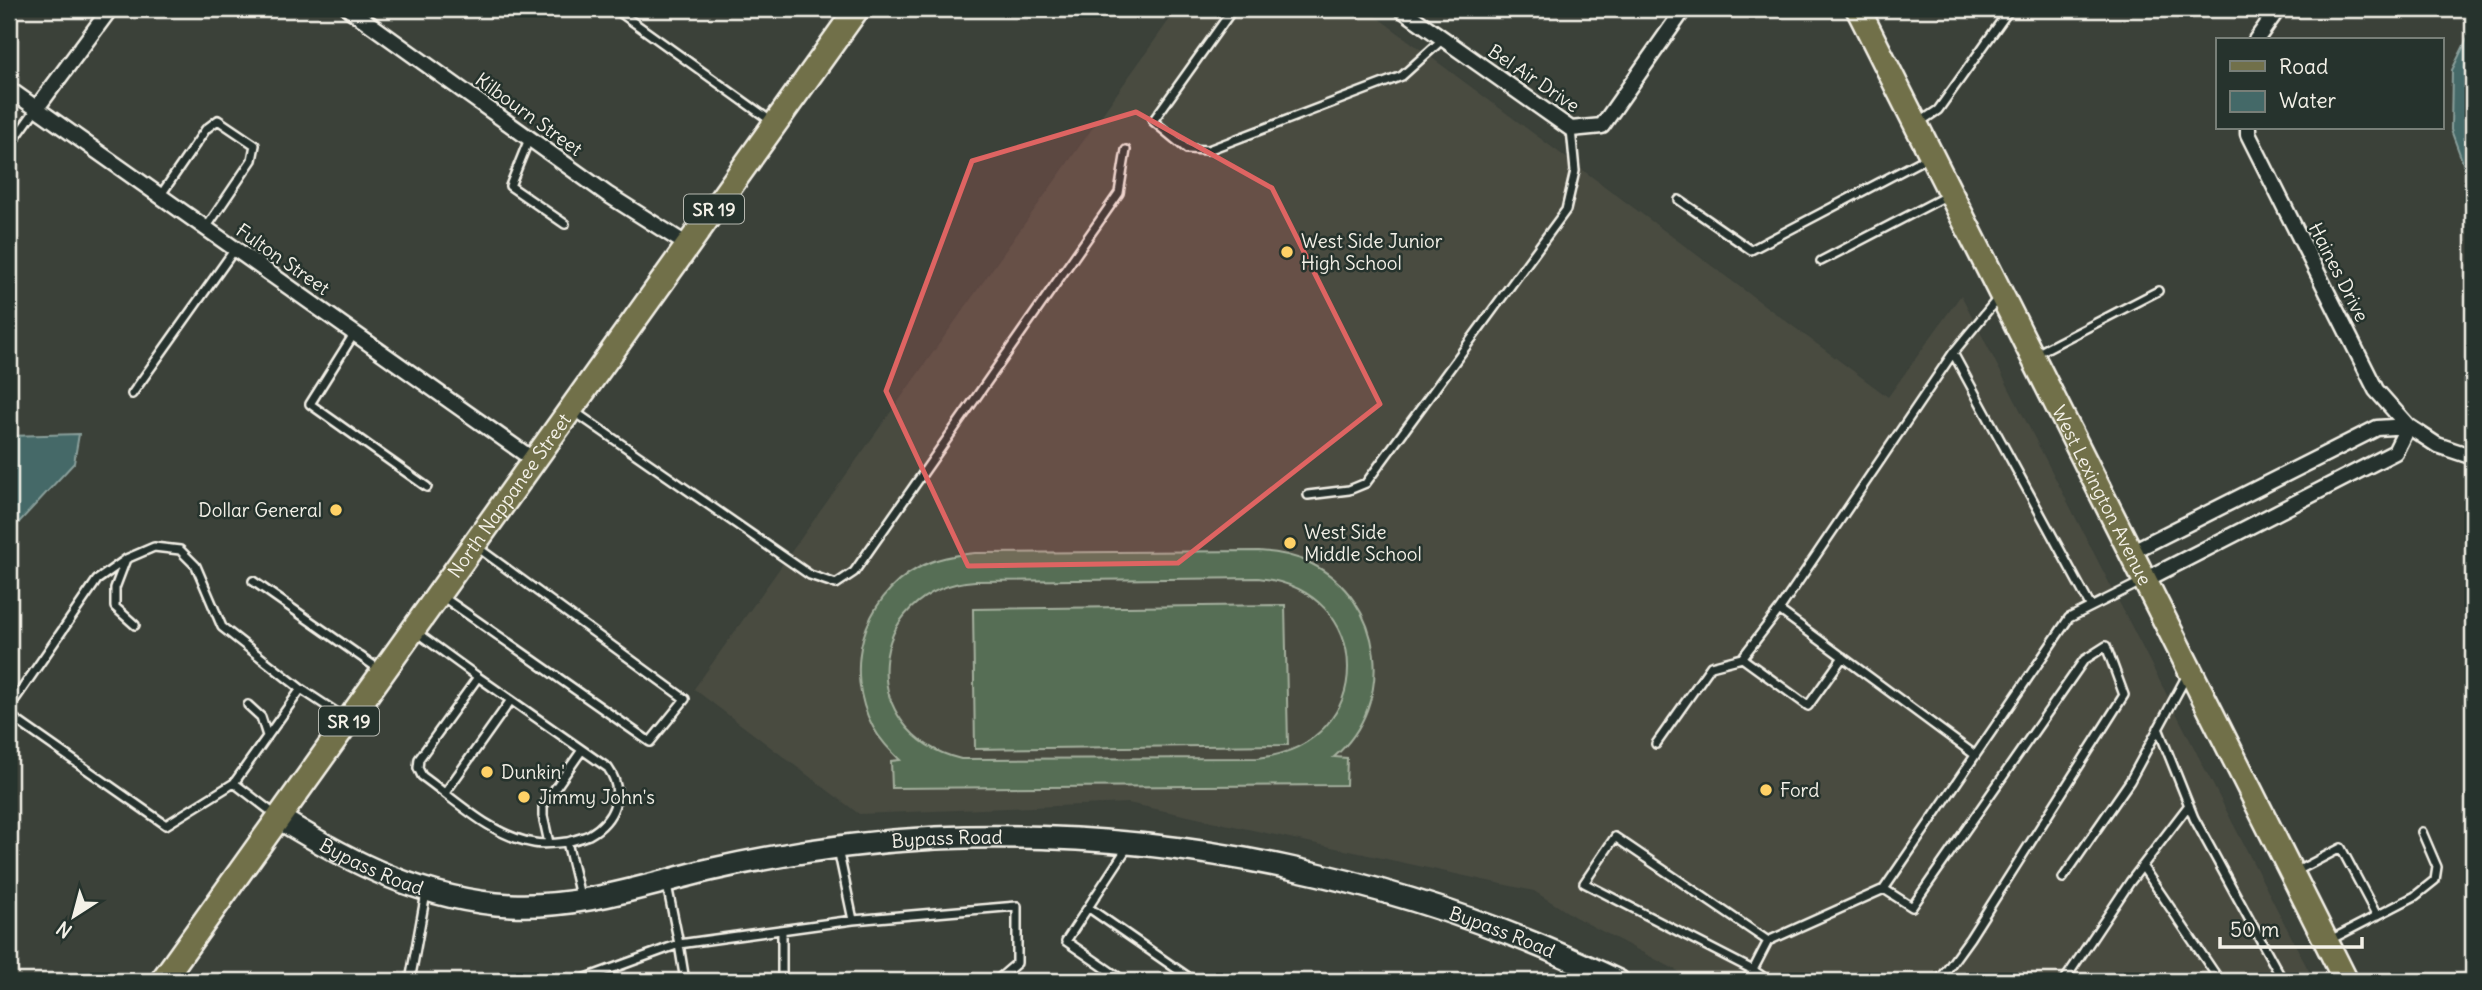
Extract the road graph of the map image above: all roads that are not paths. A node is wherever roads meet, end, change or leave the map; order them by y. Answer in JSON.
{"nodes":[{"id":1,"x":110,"y":9,"type":"edge"},
{"id":2,"x":349,"y":9,"type":"edge"},
{"id":3,"x":615,"y":9,"type":"edge"},
{"id":4,"x":857,"y":9,"type":"edge"},
{"id":5,"x":1233,"y":9,"type":"edge"},
{"id":6,"x":1401,"y":9,"type":"edge"},
{"id":7,"x":1663,"y":9,"type":"edge"},
{"id":8,"x":1858,"y":9,"type":"edge"},
{"id":9,"x":2010,"y":9,"type":"edge"},
{"id":10,"x":2278,"y":9,"type":"edge"},
{"id":11,"x":1680,"y":14,"type":"edge"},
{"id":12,"x":2257,"y":38,"type":"edge"},
{"id":13,"x":1443,"y":39,"type":"junction"},
{"id":14,"x":9,"y":89,"type":"edge"},
{"id":15,"x":36,"y":108,"type":"junction"},
{"id":16,"x":774,"y":124,"type":"junction"},
{"id":17,"x":1916,"y":124,"type":"junction"},
{"id":18,"x":1571,"y":130,"type":"junction"},
{"id":19,"x":2248,"y":130,"type":"edge"},
{"id":20,"x":530,"y":138,"type":"junction"},
{"id":21,"x":9,"y":147,"type":"edge"},
{"id":22,"x":1126,"y":150,"type":"dead end"},
{"id":23,"x":1931,"y":155,"type":"junction"},
{"id":24,"x":1951,"y":194,"type":"junction"},
{"id":25,"x":160,"y":196,"type":"junction"},
{"id":26,"x":1679,"y":200,"type":"dead end"},
{"id":27,"x":565,"y":224,"type":"dead end"},
{"id":28,"x":206,"y":228,"type":"junction"},
{"id":29,"x":689,"y":246,"type":"junction"},
{"id":30,"x":235,"y":249,"type":"junction"},
{"id":31,"x":1821,"y":261,"type":"dead end"},
{"id":32,"x":2158,"y":291,"type":"dead end"},
{"id":33,"x":2001,"y":294,"type":"junction"},
{"id":34,"x":355,"y":333,"type":"junction"},
{"id":35,"x":1953,"y":353,"type":"junction"},
{"id":36,"x":2032,"y":356,"type":"junction"},
{"id":37,"x":132,"y":394,"type":"dead end"},
{"id":38,"x":572,"y":409,"type":"junction"},
{"id":39,"x":2408,"y":426,"type":"junction"},
{"id":40,"x":2473,"y":457,"type":"edge"},
{"id":41,"x":535,"y":461,"type":"junction"},
{"id":42,"x":427,"y":487,"type":"dead end"},
{"id":43,"x":1308,"y":495,"type":"dead end"},
{"id":44,"x":475,"y":545,"type":"junction"},
{"id":45,"x":2131,"y":552,"type":"junction"},
{"id":46,"x":126,"y":559,"type":"junction"},
{"id":47,"x":2145,"y":580,"type":"junction"},
{"id":48,"x":253,"y":581,"type":"dead end"},
{"id":49,"x":439,"y":594,"type":"junction"},
{"id":50,"x":2091,"y":607,"type":"junction"},
{"id":51,"x":1779,"y":610,"type":"junction"},
{"id":52,"x":135,"y":625,"type":"dead end"},
{"id":53,"x":414,"y":630,"type":"junction"},
{"id":54,"x":1843,"y":657,"type":"junction"},
{"id":55,"x":1742,"y":658,"type":"junction"},
{"id":56,"x":2190,"y":670,"type":"junction"},
{"id":57,"x":383,"y":673,"type":"junction"},
{"id":58,"x":478,"y":677,"type":"junction"},
{"id":59,"x":301,"y":688,"type":"junction"},
{"id":60,"x":511,"y":700,"type":"junction"},
{"id":61,"x":248,"y":705,"type":"dead end"},
{"id":62,"x":9,"y":708,"type":"edge"},
{"id":63,"x":9,"y":715,"type":"edge"},
{"id":64,"x":349,"y":721,"type":"junction"},
{"id":65,"x":2158,"y":728,"type":"junction"},
{"id":66,"x":267,"y":736,"type":"junction"},
{"id":67,"x":1656,"y":744,"type":"dead end"},
{"id":68,"x":582,"y":750,"type":"junction"},
{"id":69,"x":1975,"y":755,"type":"junction"},
{"id":70,"x":233,"y":783,"type":"junction"},
{"id":71,"x":445,"y":793,"type":"junction"},
{"id":72,"x":2189,"y":805,"type":"junction"},
{"id":73,"x":279,"y":818,"type":"junction"},
{"id":74,"x":2422,"y":832,"type":"dead end"},
{"id":75,"x":567,"y":842,"type":"junction"},
{"id":76,"x":549,"y":843,"type":"junction"},
{"id":77,"x":1130,"y":844,"type":"junction"},
{"id":78,"x":837,"y":847,"type":"junction"},
{"id":79,"x":2142,"y":866,"type":"junction"},
{"id":80,"x":2292,"y":874,"type":"junction"},
{"id":81,"x":2063,"y":878,"type":"dead end"},
{"id":82,"x":666,"y":881,"type":"junction"},
{"id":83,"x":426,"y":889,"type":"junction"},
{"id":84,"x":1884,"y":889,"type":"junction"},
{"id":85,"x":581,"y":900,"type":"junction"},
{"id":86,"x":1089,"y":908,"type":"junction"},
{"id":87,"x":2377,"y":916,"type":"junction"},
{"id":88,"x":853,"y":920,"type":"junction"},
{"id":89,"x":782,"y":930,"type":"junction"},
{"id":90,"x":1768,"y":941,"type":"junction"},
{"id":91,"x":2326,"y":942,"type":"junction"},
{"id":92,"x":679,"y":944,"type":"junction"},
{"id":93,"x":1753,"y":970,"type":"junction"},
{"id":94,"x":2337,"y":979,"type":"edge"},
{"id":95,"x":162,"y":981,"type":"edge"},
{"id":96,"x":410,"y":981,"type":"edge"},
{"id":97,"x":578,"y":981,"type":"edge"},
{"id":98,"x":685,"y":981,"type":"edge"},
{"id":99,"x":782,"y":981,"type":"edge"},
{"id":100,"x":996,"y":981,"type":"edge"},
{"id":101,"x":1124,"y":981,"type":"edge"},
{"id":102,"x":1194,"y":981,"type":"edge"},
{"id":103,"x":1618,"y":981,"type":"edge"},
{"id":104,"x":1745,"y":981,"type":"edge"},
{"id":105,"x":1769,"y":981,"type":"edge"},
{"id":106,"x":1939,"y":981,"type":"edge"},
{"id":107,"x":2064,"y":981,"type":"edge"},
{"id":108,"x":2220,"y":981,"type":"edge"},
{"id":109,"x":2283,"y":981,"type":"edge"}],
"edges":[{"from":1,"to":15,"type":"street"},
{"from":2,"to":20,"type":"street","name":"Kilbourn Street"},
{"from":3,"to":16,"type":"lane"},
{"from":4,"to":16,"type":"main road","name":"North Nappanee Street","number":"SR 19"},
{"from":5,"to":13,"type":"lane"},
{"from":6,"to":13,"type":"street","name":"Bel Air Drive"},
{"from":7,"to":11,"type":"lane"},
{"from":8,"to":17,"type":"main road","name":"West Lexington Avenue"},
{"from":9,"to":17,"type":"lane"},
{"from":10,"to":12,"type":"street"},
{"from":11,"to":18,"type":"street","name":"Bel Air Drive"},
{"from":13,"to":18,"type":"street","name":"Bel Air Drive"},
{"from":14,"to":15,"type":"street","name":"Fulton Street"},
{"from":15,"to":21,"type":"lane"},
{"from":15,"to":25,"type":"street","name":"Fulton Street"},
{"from":16,"to":29,"type":"main road","name":"North Nappanee Street","number":"SR 19"},
{"from":17,"to":23,"type":"main road","name":"West Lexington Avenue"},
{"from":18,"to":43,"type":"lane"},
{"from":19,"to":39,"type":"street","name":"Haines Drive"},
{"from":20,"to":27,"type":"lane"},
{"from":20,"to":29,"type":"street","name":"Kilbourn Street"},
{"from":22,"to":38,"type":"lane"},
{"from":23,"to":24,"type":"main road","name":"West Lexington Avenue"},
{"from":23,"to":26,"type":"lane"},
{"from":24,"to":31,"type":"lane"},
{"from":24,"to":33,"type":"main road","name":"West Lexington Avenue"},
{"from":25,"to":28,"type":"street","name":"Fulton Street"},
{"from":25,"to":28,"type":"lane"},
{"from":28,"to":30,"type":"street","name":"Fulton Street"},
{"from":29,"to":38,"type":"main road","name":"North Nappanee Street","number":"SR 19"},
{"from":30,"to":34,"type":"street","name":"Fulton Street"},
{"from":30,"to":37,"type":"lane"},
{"from":32,"to":36,"type":"lane"},
{"from":33,"to":35,"type":"lane"},
{"from":33,"to":36,"type":"main road","name":"West Lexington Avenue"},
{"from":34,"to":41,"type":"street","name":"Fulton Street"},
{"from":34,"to":42,"type":"lane"},
{"from":35,"to":50,"type":"lane"},
{"from":35,"to":51,"type":"lane"},
{"from":36,"to":45,"type":"main road","name":"West Lexington Avenue"},
{"from":38,"to":41,"type":"main road","name":"North Nappanee Street","number":"SR 19"},
{"from":39,"to":40,"type":"street","name":"Haines Drive"},
{"from":39,"to":45,"type":"street"},
{"from":39,"to":47,"type":"street"},
{"from":41,"to":44,"type":"main road","name":"North Nappanee Street","number":"SR 19"},
{"from":44,"to":49,"type":"main road","name":"North Nappanee Street","number":"SR 19"},
{"from":44,"to":49,"type":"lane"},
{"from":45,"to":47,"type":"main road","name":"West Lexington Avenue"},
{"from":46,"to":52,"type":"lane"},
{"from":46,"to":59,"type":"lane"},
{"from":46,"to":62,"type":"lane"},
{"from":47,"to":50,"type":"lane"},
{"from":47,"to":56,"type":"main road","name":"West Lexington Avenue"},
{"from":48,"to":57,"type":"lane"},
{"from":49,"to":53,"type":"main road","name":"North Nappanee Street","number":"SR 19"},
{"from":50,"to":69,"type":"lane"},
{"from":51,"to":54,"type":"lane"},
{"from":51,"to":55,"type":"lane"},
{"from":53,"to":57,"type":"main road","name":"North Nappanee Street","number":"SR 19"},
{"from":53,"to":58,"type":"lane"},
{"from":54,"to":55,"type":"lane"},
{"from":54,"to":69,"type":"lane"},
{"from":55,"to":67,"type":"lane"},
{"from":56,"to":65,"type":"lane"},
{"from":56,"to":80,"type":"main road","name":"West Lexington Avenue"},
{"from":57,"to":64,"type":"main road","name":"North Nappanee Street","number":"SR 19"},
{"from":58,"to":60,"type":"lane"},
{"from":58,"to":71,"type":"lane"},
{"from":59,"to":64,"type":"lane"},
{"from":59,"to":66,"type":"lane"},
{"from":60,"to":68,"type":"lane"},
{"from":60,"to":71,"type":"lane"},
{"from":61,"to":66,"type":"lane"},
{"from":63,"to":70,"type":"lane"},
{"from":64,"to":73,"type":"main road","name":"North Nappanee Street","number":"SR 19"},
{"from":65,"to":72,"type":"lane"},
{"from":65,"to":81,"type":"lane"},
{"from":66,"to":70,"type":"lane"},
{"from":68,"to":75,"type":"lane"},
{"from":68,"to":76,"type":"lane"},
{"from":69,"to":84,"type":"lane"},
{"from":70,"to":73,"type":"lane"},
{"from":71,"to":76,"type":"lane"},
{"from":72,"to":79,"type":"lane"},
{"from":72,"to":109,"type":"lane"},
{"from":73,"to":83,"type":"main road","name":"Bypass Road"},
{"from":73,"to":95,"type":"main road","name":"North Nappanee Street","number":"SR 19"},
{"from":74,"to":87,"type":"lane"},
{"from":75,"to":76,"type":"lane"},
{"from":75,"to":85,"type":"lane"},
{"from":77,"to":78,"type":"main road","name":"Bypass Road"},
{"from":77,"to":86,"type":"lane"},
{"from":77,"to":103,"type":"main road","name":"Bypass Road"},
{"from":78,"to":82,"type":"main road","name":"Bypass Road"},
{"from":78,"to":88,"type":"lane"},
{"from":79,"to":107,"type":"lane"},
{"from":79,"to":108,"type":"lane"},
{"from":80,"to":87,"type":"lane"},
{"from":80,"to":91,"type":"main road","name":"West Lexington Avenue"},
{"from":82,"to":85,"type":"main road","name":"Bypass Road"},
{"from":82,"to":92,"type":"lane"},
{"from":83,"to":85,"type":"main road","name":"Bypass Road"},
{"from":83,"to":96,"type":"lane"},
{"from":84,"to":90,"type":"lane"},
{"from":84,"to":106,"type":"lane"},
{"from":86,"to":101,"type":"lane"},
{"from":86,"to":102,"type":"lane"},
{"from":87,"to":91,"type":"lane"},
{"from":88,"to":89,"type":"lane"},
{"from":88,"to":100,"type":"lane"},
{"from":89,"to":92,"type":"lane"},
{"from":89,"to":99,"type":"lane"},
{"from":90,"to":93,"type":"lane"},
{"from":90,"to":93,"type":"lane"},
{"from":91,"to":94,"type":"main road","name":"West Lexington Avenue"},
{"from":92,"to":97,"type":"lane"},
{"from":92,"to":98,"type":"lane"},
{"from":93,"to":104,"type":"lane"},
{"from":93,"to":105,"type":"lane"}]}
